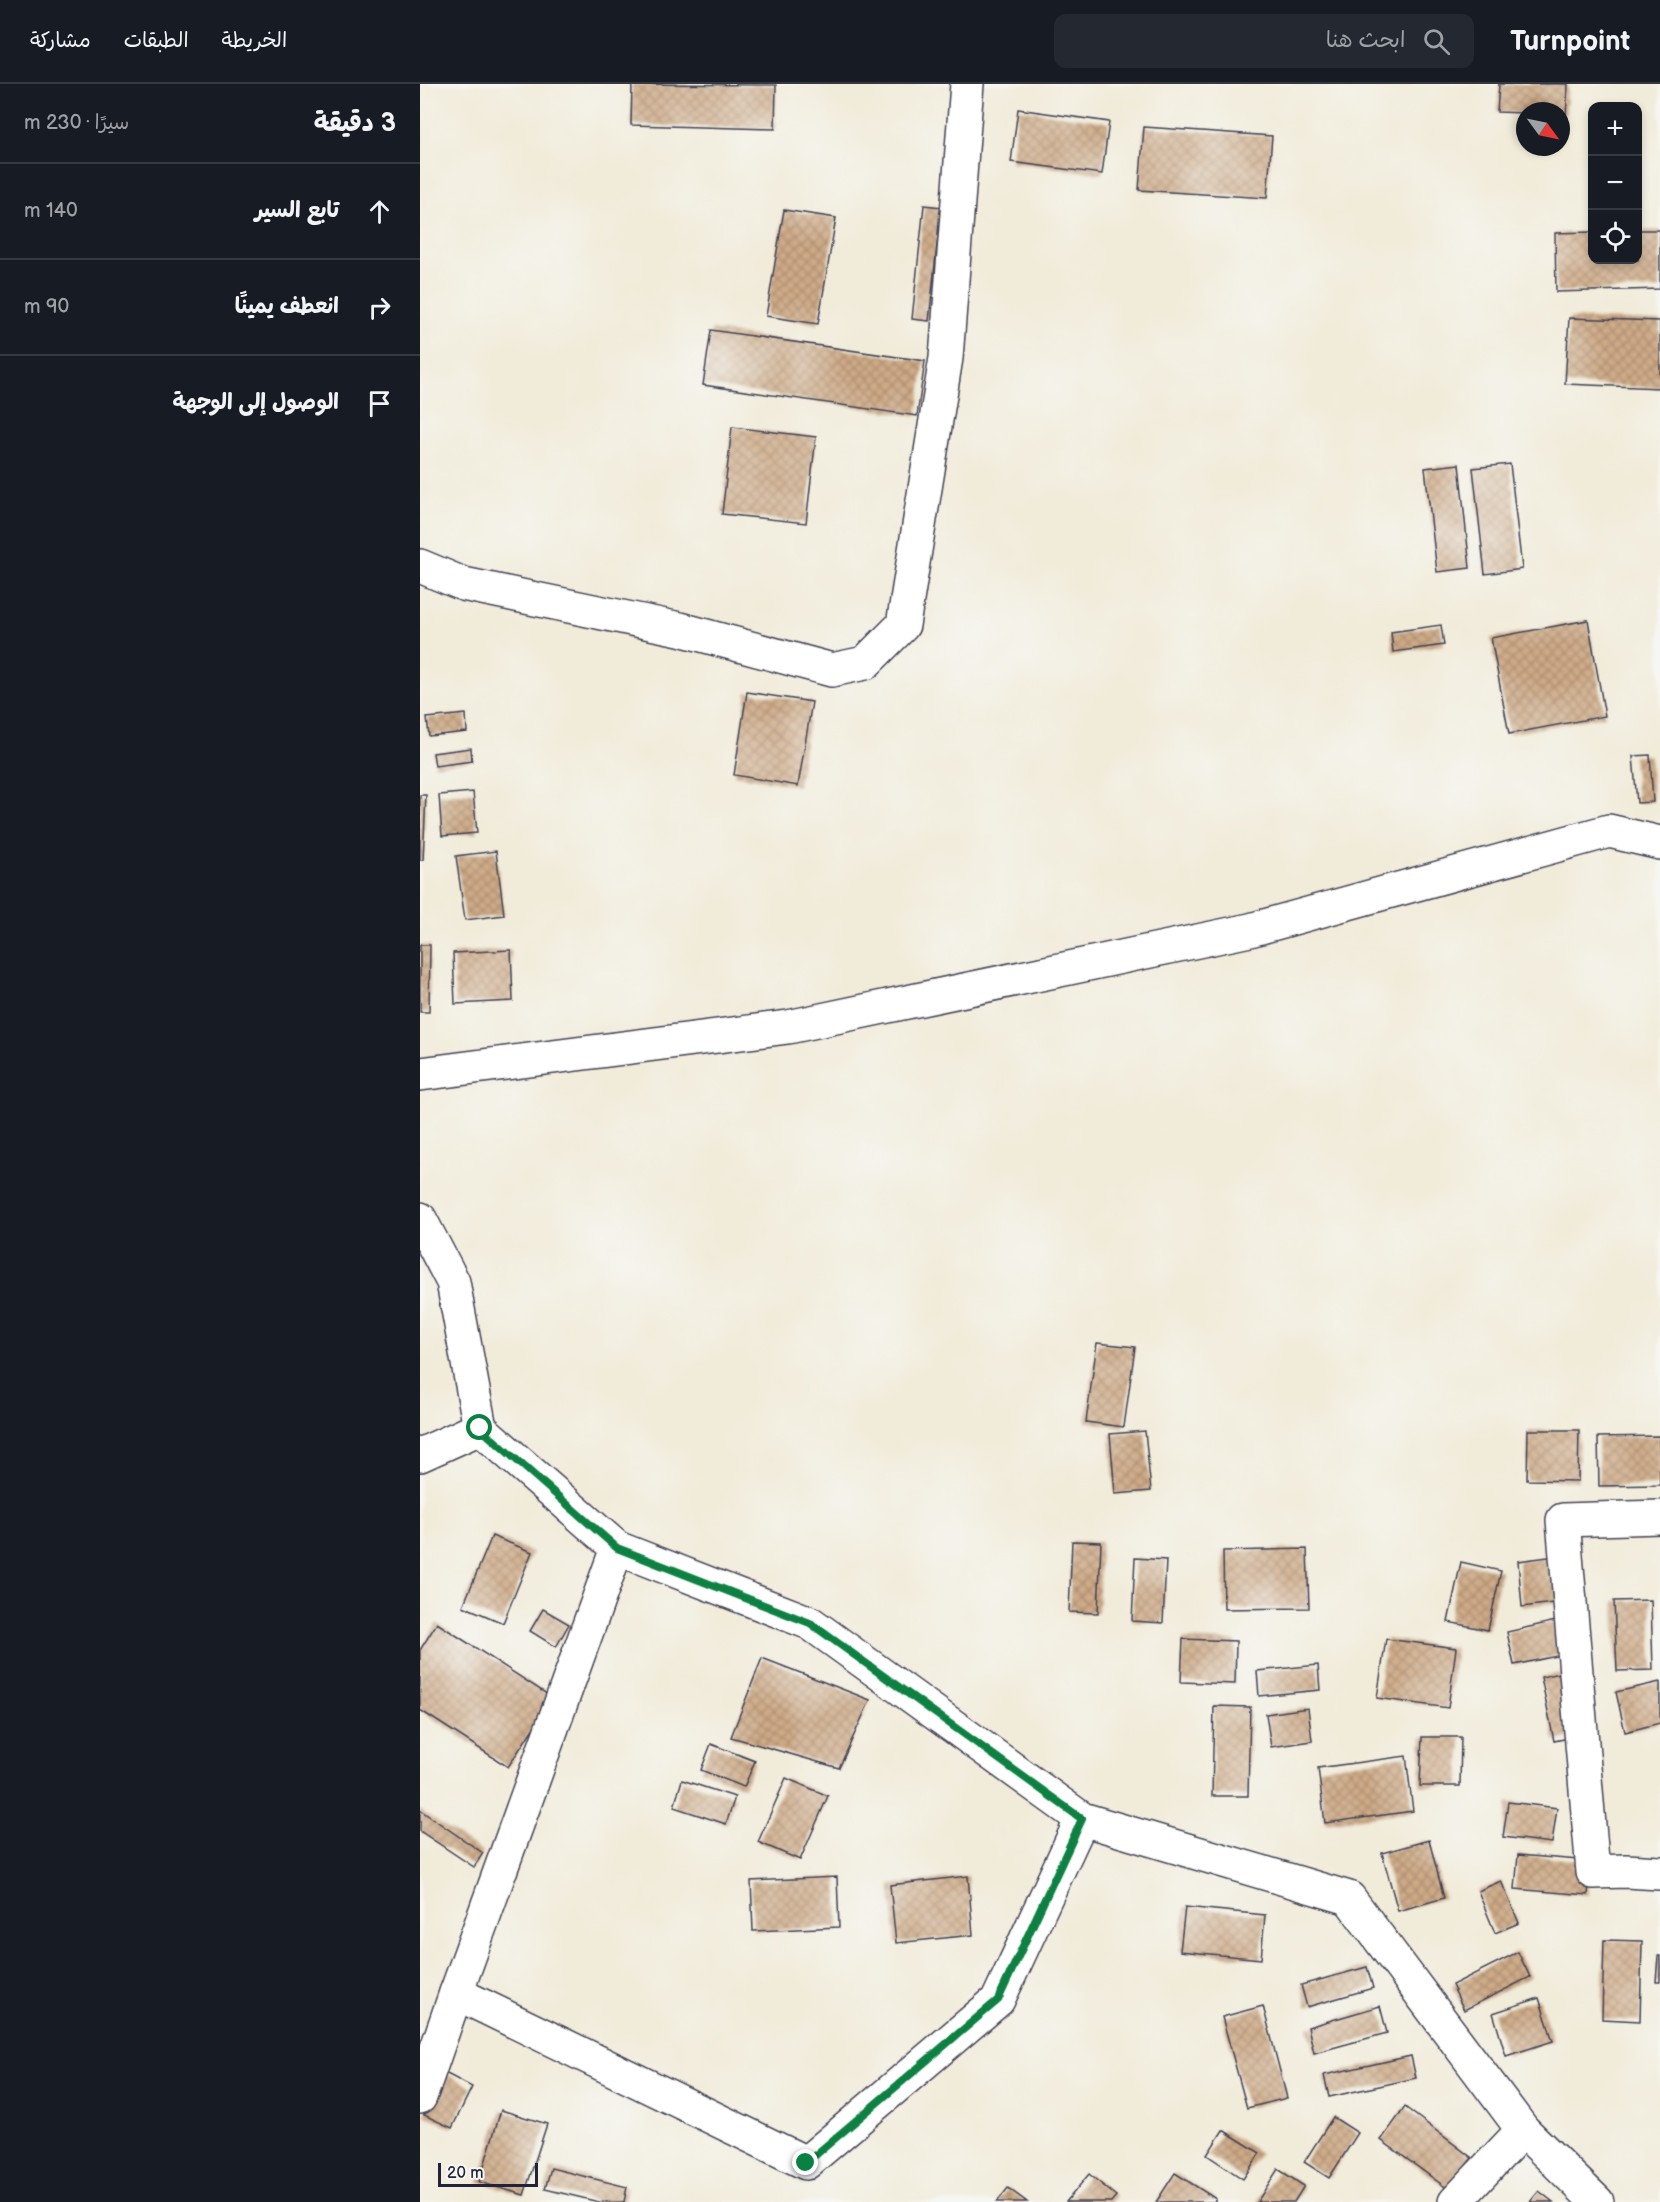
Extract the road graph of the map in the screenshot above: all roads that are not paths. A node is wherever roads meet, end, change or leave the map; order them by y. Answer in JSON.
{"nodes":[{"id":1,"x":967,"y":84,"type":"edge"},
{"id":2,"x":420,"y":566,"type":"edge"},
{"id":3,"x":1660,"y":843,"type":"edge"},
{"id":4,"x":420,"y":1074,"type":"edge"},
{"id":5,"x":420,"y":1219,"type":"edge"},
{"id":6,"x":480,"y":1428,"type":"junction"},
{"id":7,"x":420,"y":1455,"type":"edge"},
{"id":8,"x":1660,"y":1517,"type":"edge"},
{"id":9,"x":617,"y":1548,"type":"junction"},
{"id":10,"x":1082,"y":1819,"type":"junction"},
{"id":11,"x":1660,"y":1873,"type":"edge"},
{"id":12,"x":456,"y":1993,"type":"junction"},
{"id":13,"x":420,"y":2097,"type":"edge"},
{"id":14,"x":1523,"y":2130,"type":"junction"},
{"id":15,"x":1455,"y":2202,"type":"edge"},
{"id":16,"x":1598,"y":2202,"type":"edge"}],
"edges":[{"from":1,"to":2,"type":"street"},
{"from":3,"to":4,"type":"street"},
{"from":5,"to":6,"type":"street"},
{"from":6,"to":7,"type":"street"},
{"from":6,"to":9,"type":"street"},
{"from":8,"to":11,"type":"street"},
{"from":9,"to":10,"type":"street"},
{"from":9,"to":12,"type":"street"},
{"from":10,"to":12,"type":"street"},
{"from":10,"to":14,"type":"street"},
{"from":12,"to":13,"type":"street"},
{"from":14,"to":15,"type":"street"},
{"from":14,"to":16,"type":"street"}]}
